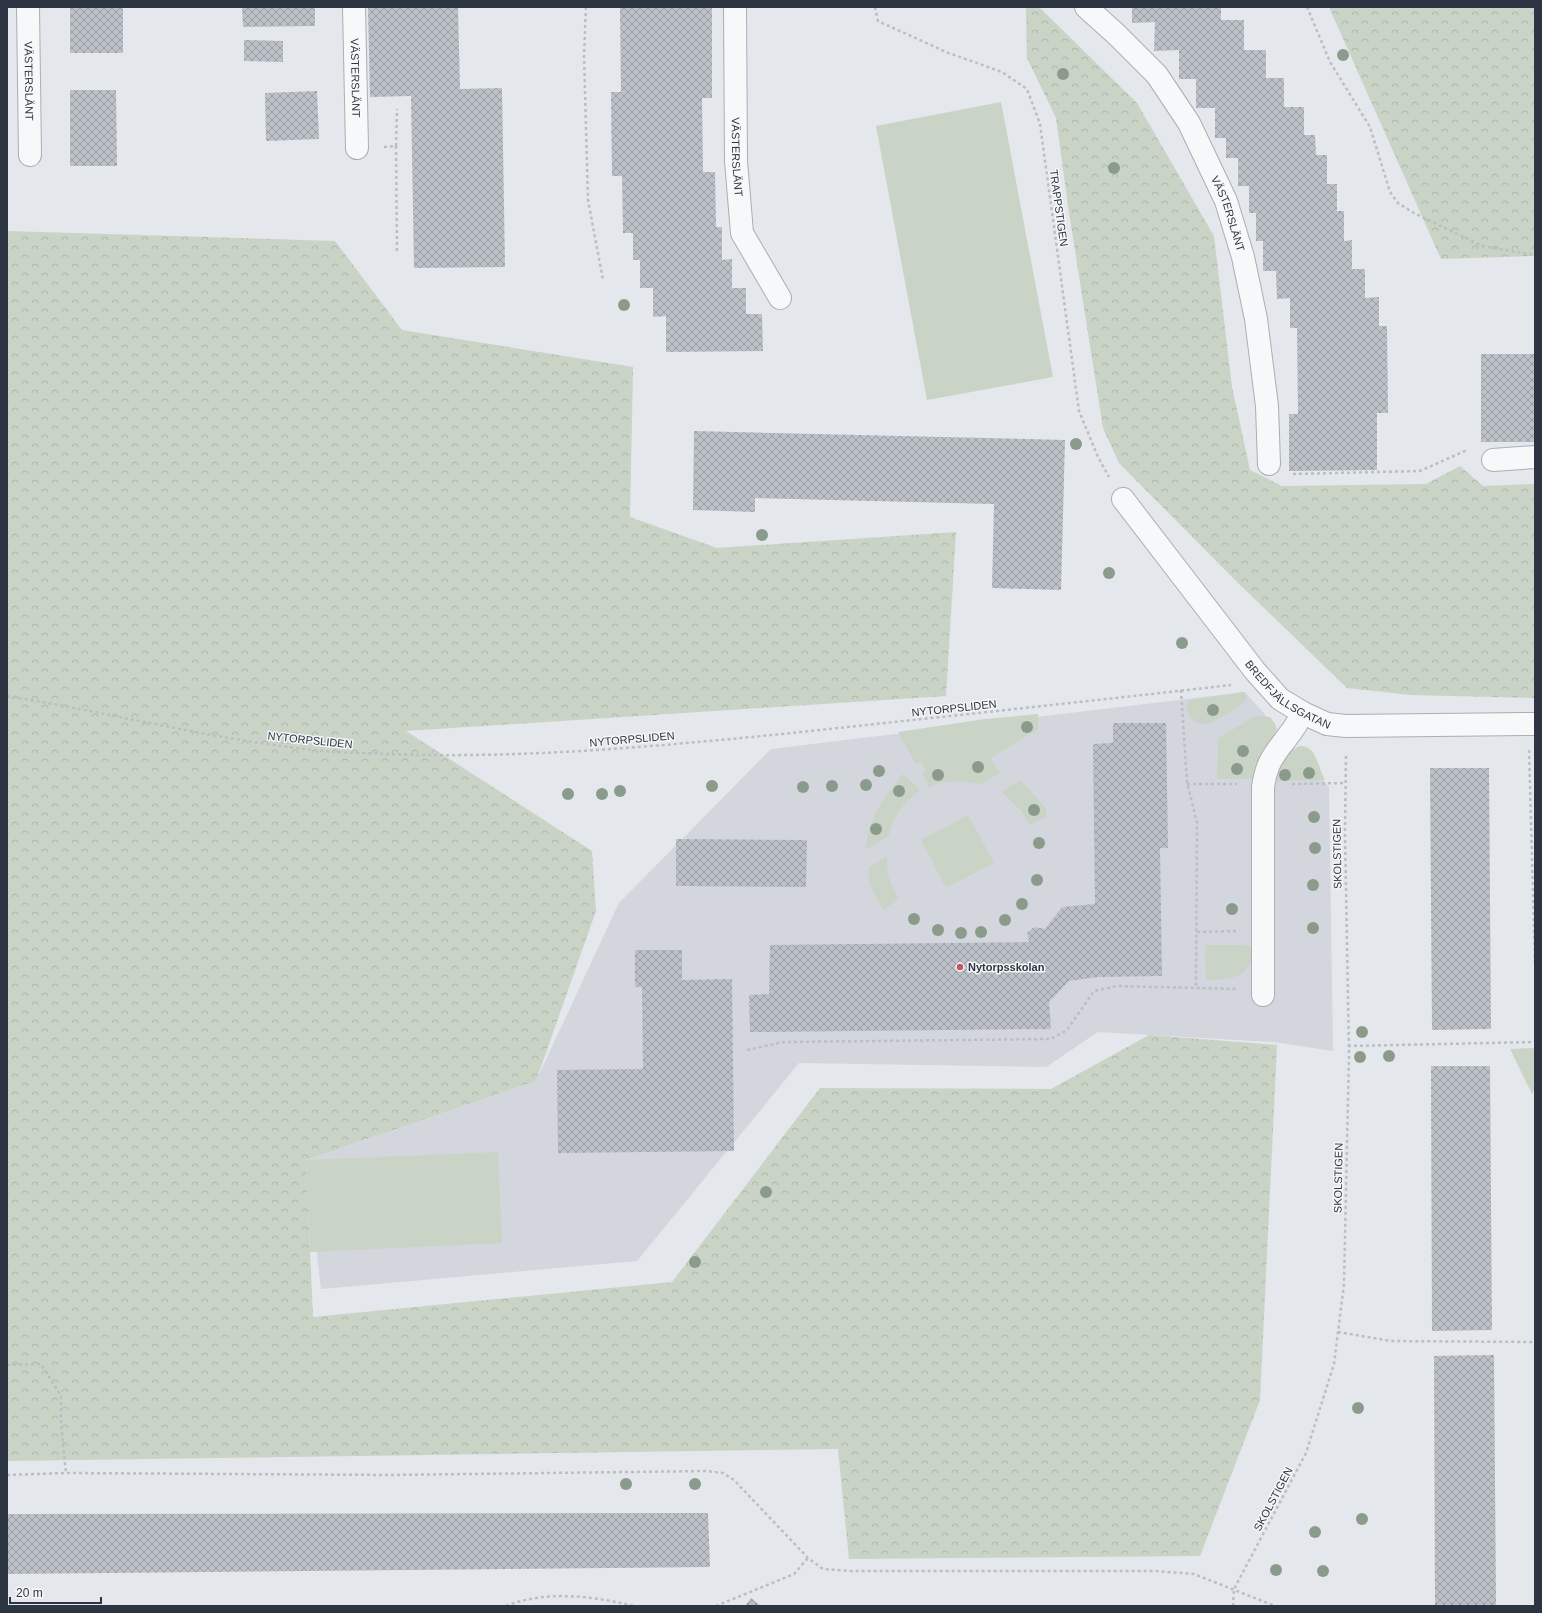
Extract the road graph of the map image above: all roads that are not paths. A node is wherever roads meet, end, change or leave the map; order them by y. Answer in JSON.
{"nodes":[{"id":1,"x":28,"y":7,"type":"edge"},
{"id":2,"x":354,"y":7,"type":"edge"},
{"id":3,"x":735,"y":7,"type":"edge"},
{"id":4,"x":1086,"y":7,"type":"edge"},
{"id":5,"x":357,"y":148,"type":"road end"},
{"id":6,"x":30,"y":154,"type":"dead end"},
{"id":7,"x":780,"y":298,"type":"dead end"},
{"id":8,"x":1535,"y":457,"type":"edge"},
{"id":9,"x":1493,"y":460,"type":"road end"},
{"id":10,"x":1269,"y":464,"type":"road end"},
{"id":11,"x":1123,"y":499,"type":"road end"},
{"id":12,"x":1302,"y":713,"type":"junction"},
{"id":13,"x":1532,"y":724,"type":"edge"},
{"id":14,"x":1263,"y":992,"type":"road end"}],
"edges":[{"from":1,"to":6,"type":"street","name":"VÄSTERSLÄNT"},
{"from":2,"to":5,"type":"street","name":"VÄSTERSLÄNT"},
{"from":3,"to":7,"type":"street","name":"VÄSTERSLÄNT"},
{"from":4,"to":10,"type":"street","name":"VÄSTERSLÄNT"},
{"from":8,"to":9,"type":"street"},
{"from":11,"to":12,"type":"street","name":"BREDFJÄLLSGATAN"},
{"from":12,"to":13,"type":"street","name":"BREDFJÄLLSGATAN"},
{"from":12,"to":14,"type":"street"}]}
